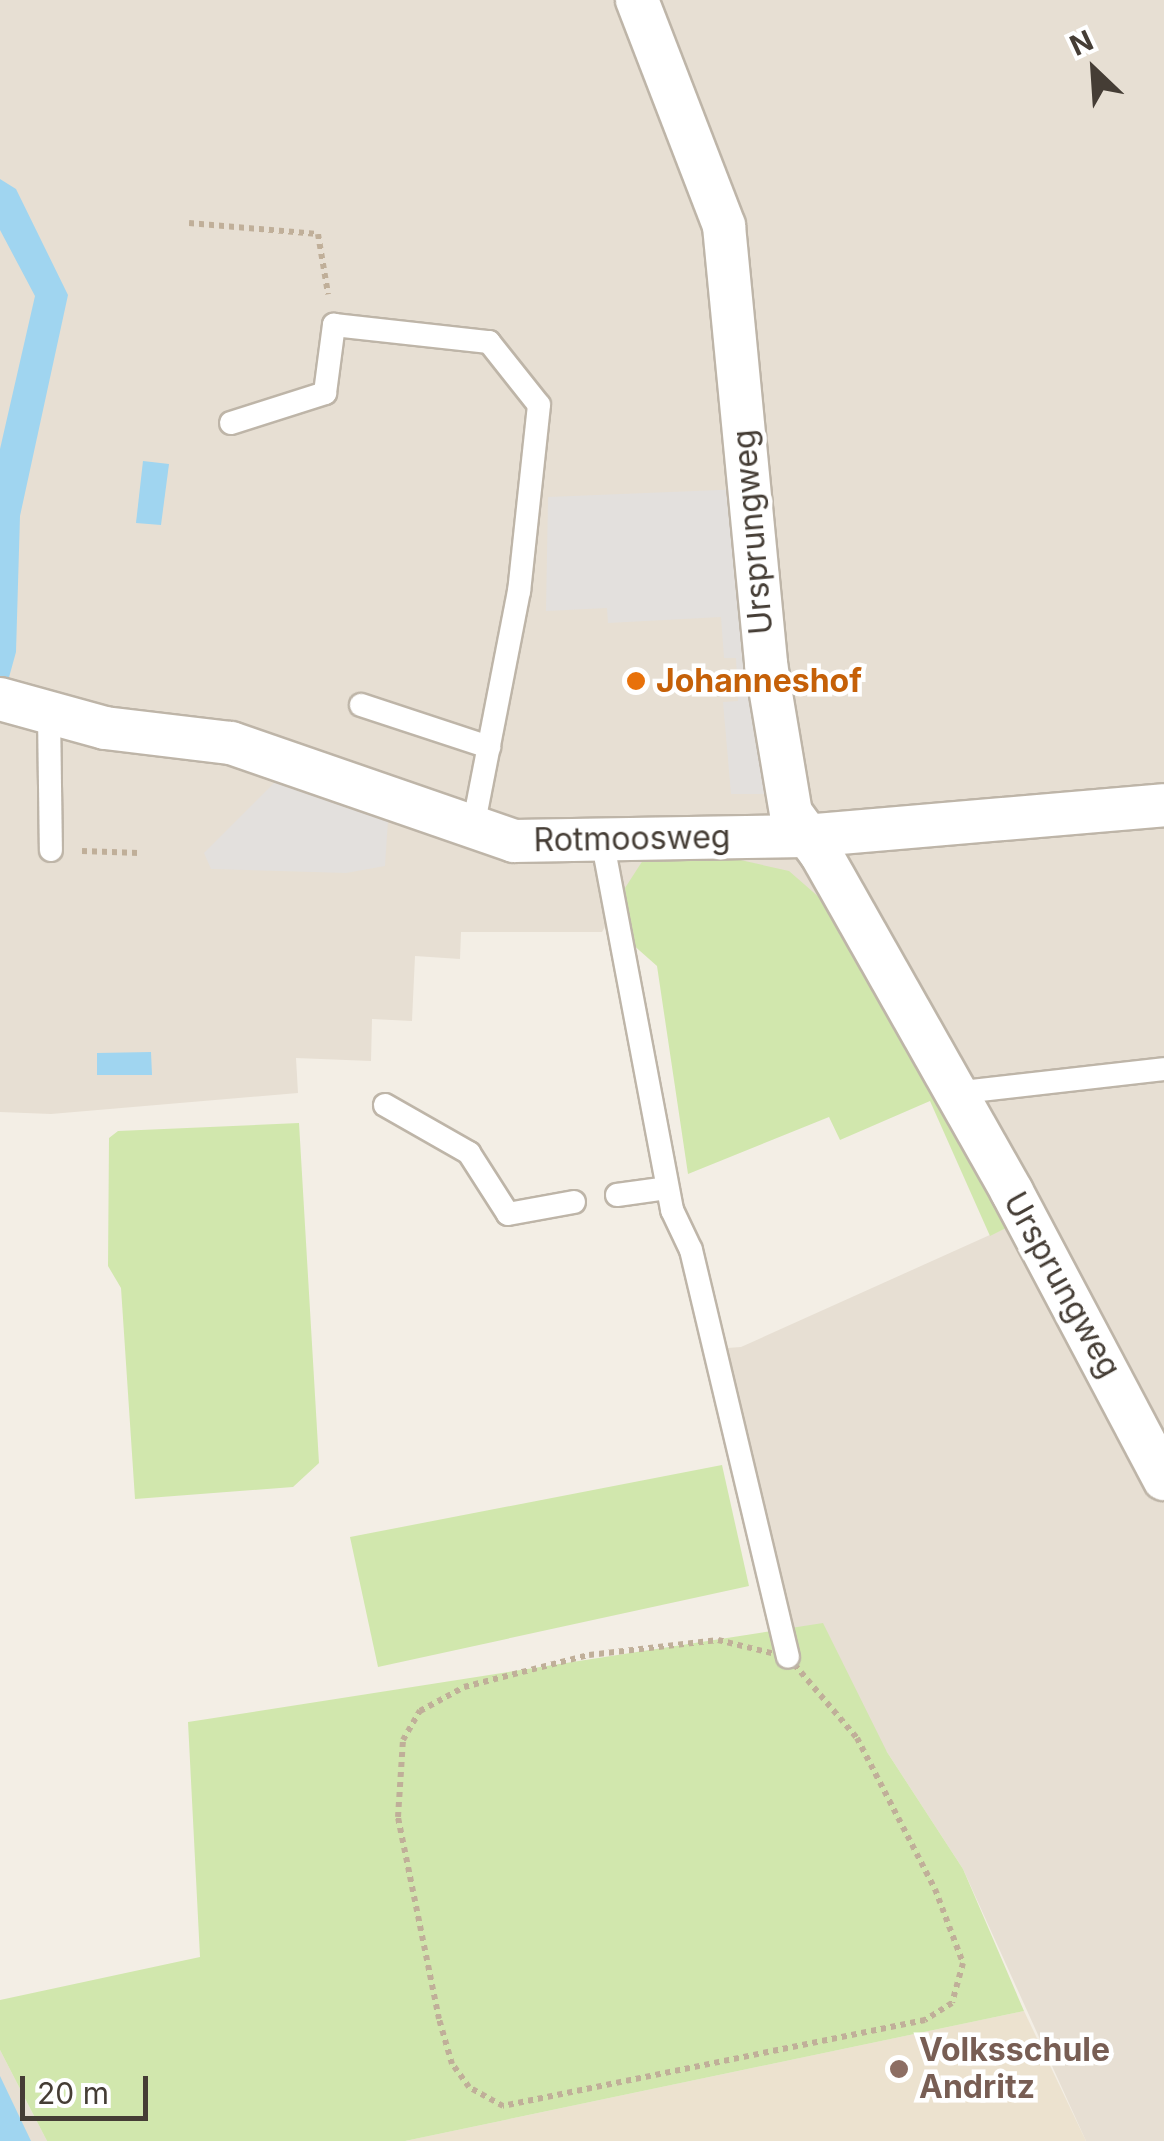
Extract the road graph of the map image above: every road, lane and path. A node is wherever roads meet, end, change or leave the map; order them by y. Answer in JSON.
{"nodes":[{"id":1,"x":637,"y":0,"type":"edge"},
{"id":2,"x":189,"y":223,"type":"dead end"},
{"id":3,"x":334,"y":325,"type":"junction"},
{"id":4,"x":231,"y":422,"type":"dead end"},
{"id":5,"x":361,"y":705,"type":"dead end"},
{"id":6,"x":25,"y":707,"type":"edge"},
{"id":7,"x":489,"y":747,"type":"junction"},
{"id":8,"x":1164,"y":805,"type":"edge"},
{"id":9,"x":473,"y":826,"type":"junction"},
{"id":10,"x":804,"y":836,"type":"junction"},
{"id":11,"x":602,"y":839,"type":"junction"},
{"id":12,"x":50,"y":850,"type":"joint"},
{"id":13,"x":139,"y":853,"type":"dead end"},
{"id":14,"x":1164,"y":1069,"type":"edge"},
{"id":15,"x":954,"y":1093,"type":"junction"},
{"id":16,"x":385,"y":1105,"type":"dead end"},
{"id":17,"x":667,"y":1188,"type":"junction"},
{"id":18,"x":618,"y":1195,"type":"dead end"},
{"id":19,"x":574,"y":1202,"type":"dead end"},
{"id":20,"x":1164,"y":1478,"type":"edge"},
{"id":21,"x":788,"y":1657,"type":"junction"}],
"edges":[{"from":1,"to":10,"type":"street","name":"Ursprungweg"},
{"from":2,"to":3,"type":"path"},
{"from":3,"to":4,"type":"lane"},
{"from":3,"to":7,"type":"lane"},
{"from":5,"to":7,"type":"lane"},
{"from":6,"to":9,"type":"street","name":"Rotmoosweg"},
{"from":6,"to":12,"type":"lane"},
{"from":7,"to":9,"type":"lane"},
{"from":8,"to":10,"type":"street","name":"Rotmoosweg"},
{"from":9,"to":11,"type":"street","name":"Rotmoosweg"},
{"from":10,"to":11,"type":"street","name":"Rotmoosweg"},
{"from":10,"to":15,"type":"street","name":"Ursprungweg"},
{"from":11,"to":17,"type":"lane"},
{"from":12,"to":13,"type":"path"},
{"from":14,"to":15,"type":"lane"},
{"from":15,"to":20,"type":"street","name":"Ursprungweg"},
{"from":16,"to":19,"type":"lane"},
{"from":17,"to":18,"type":"lane"},
{"from":17,"to":21,"type":"lane"},
{"from":21,"to":21,"type":"path"}]}
